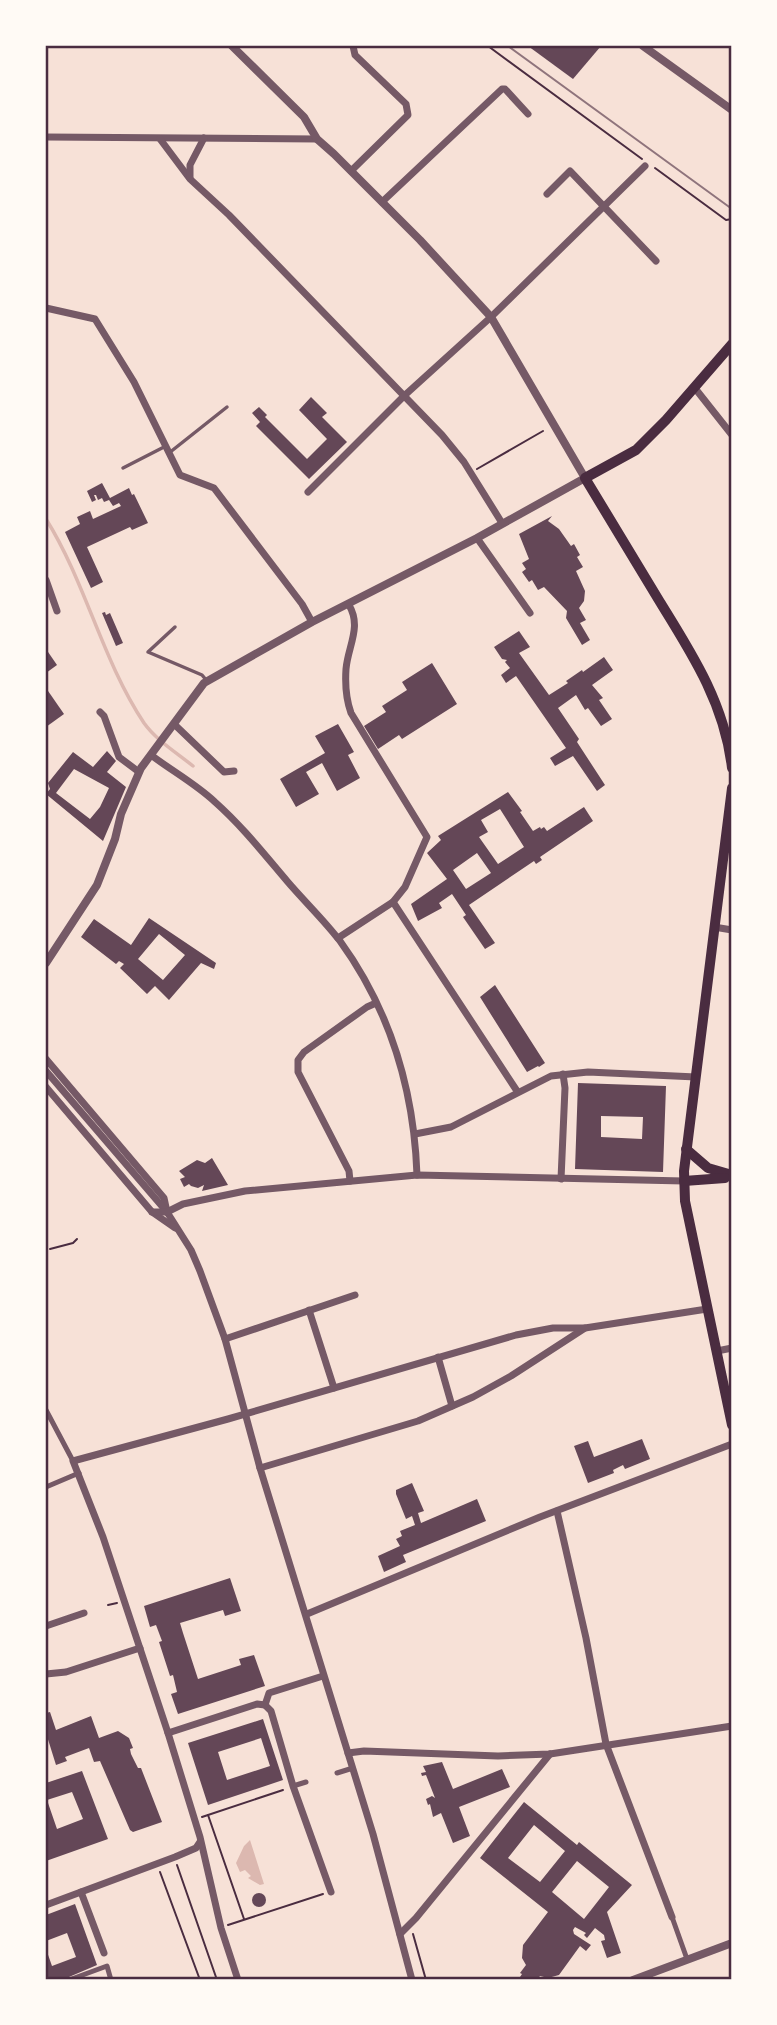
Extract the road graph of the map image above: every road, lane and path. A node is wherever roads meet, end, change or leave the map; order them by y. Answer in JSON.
{"nodes":[{"id":1,"x":232,"y":46,"type":"edge"},
{"id":2,"x":353,"y":46,"type":"edge"},
{"id":3,"x":488,"y":46,"type":"edge"},
{"id":4,"x":643,"y":46,"type":"edge"},
{"id":5,"x":732,"y":110,"type":"edge"},
{"id":6,"x":528,"y":114,"type":"dead end"},
{"id":7,"x":46,"y":137,"type":"edge"},
{"id":8,"x":204,"y":138,"type":"junction"},
{"id":9,"x":160,"y":139,"type":"junction"},
{"id":10,"x":317,"y":139,"type":"junction"},
{"id":11,"x":646,"y":163,"type":"junction"},
{"id":12,"x":351,"y":171,"type":"junction"},
{"id":13,"x":190,"y":178,"type":"junction"},
{"id":14,"x":547,"y":194,"type":"dead end"},
{"id":15,"x":382,"y":202,"type":"junction"},
{"id":16,"x":603,"y":207,"type":"junction"},
{"id":17,"x":732,"y":219,"type":"edge"},
{"id":18,"x":656,"y":261,"type":"dead end"},
{"id":19,"x":46,"y":307,"type":"edge"},
{"id":20,"x":491,"y":317,"type":"junction"},
{"id":21,"x":732,"y":344,"type":"edge"},
{"id":22,"x":694,"y":387,"type":"junction"},
{"id":23,"x":405,"y":395,"type":"junction"},
{"id":24,"x":227,"y":407,"type":"dead end"},
{"id":25,"x":543,"y":431,"type":"dead end"},
{"id":26,"x":732,"y":435,"type":"edge"},
{"id":27,"x":168,"y":449,"type":"junction"},
{"id":28,"x":123,"y":468,"type":"dead end"},
{"id":29,"x":471,"y":473,"type":"junction"},
{"id":30,"x":585,"y":478,"type":"junction"},
{"id":31,"x":308,"y":492,"type":"dead end"},
{"id":32,"x":502,"y":523,"type":"junction"},
{"id":33,"x":477,"y":538,"type":"junction"},
{"id":34,"x":46,"y":580,"type":"edge"},
{"id":35,"x":349,"y":605,"type":"junction"},
{"id":36,"x":57,"y":611,"type":"dead end"},
{"id":37,"x":530,"y":613,"type":"dead end"},
{"id":38,"x":312,"y":622,"type":"junction"},
{"id":39,"x":175,"y":627,"type":"dead end"},
{"id":40,"x":207,"y":681,"type":"junction"},
{"id":41,"x":100,"y":712,"type":"dead end"},
{"id":42,"x":172,"y":727,"type":"junction"},
{"id":43,"x":152,"y":753,"type":"junction"},
{"id":44,"x":732,"y":768,"type":"edge"},
{"id":45,"x":234,"y":771,"type":"dead end"},
{"id":46,"x":139,"y":772,"type":"junction"},
{"id":47,"x":732,"y":788,"type":"edge"},
{"id":48,"x":393,"y":902,"type":"junction"},
{"id":49,"x":714,"y":927,"type":"junction"},
{"id":50,"x":732,"y":930,"type":"edge"},
{"id":51,"x":338,"y":938,"type":"junction"},
{"id":52,"x":46,"y":963,"type":"edge"},
{"id":53,"x":376,"y":1003,"type":"junction"},
{"id":54,"x":46,"y":1059,"type":"edge"},
{"id":55,"x":46,"y":1070,"type":"edge"},
{"id":56,"x":563,"y":1074,"type":"junction"},
{"id":57,"x":696,"y":1077,"type":"junction"},
{"id":58,"x":46,"y":1087,"type":"edge"},
{"id":59,"x":517,"y":1091,"type":"junction"},
{"id":60,"x":415,"y":1134,"type":"junction"},
{"id":61,"x":686,"y":1149,"type":"junction"},
{"id":62,"x":417,"y":1175,"type":"junction"},
{"id":63,"x":732,"y":1176,"type":"edge"},
{"id":64,"x":561,"y":1178,"type":"junction"},
{"id":65,"x":140,"y":1181,"type":"junction"},
{"id":66,"x":350,"y":1181,"type":"junction"},
{"id":67,"x":684,"y":1181,"type":"junction"},
{"id":68,"x":129,"y":1192,"type":"junction"},
{"id":69,"x":152,"y":1212,"type":"junction"},
{"id":70,"x":167,"y":1212,"type":"junction"},
{"id":71,"x":178,"y":1230,"type":"junction"},
{"id":72,"x":77,"y":1239,"type":"dead end"},
{"id":73,"x":50,"y":1250,"type":"dead end"},
{"id":74,"x":355,"y":1295,"type":"dead end"},
{"id":75,"x":707,"y":1309,"type":"junction"},
{"id":76,"x":309,"y":1310,"type":"junction"},
{"id":77,"x":585,"y":1328,"type":"junction"},
{"id":78,"x":225,"y":1339,"type":"junction"},
{"id":79,"x":732,"y":1348,"type":"edge"},
{"id":80,"x":717,"y":1351,"type":"junction"},
{"id":81,"x":439,"y":1357,"type":"junction"},
{"id":82,"x":334,"y":1388,"type":"junction"},
{"id":83,"x":452,"y":1406,"type":"junction"},
{"id":84,"x":46,"y":1410,"type":"edge"},
{"id":85,"x":246,"y":1412,"type":"junction"},
{"id":86,"x":732,"y":1425,"type":"edge"},
{"id":87,"x":732,"y":1444,"type":"edge"},
{"id":88,"x":73,"y":1461,"type":"junction"},
{"id":89,"x":260,"y":1468,"type":"junction"},
{"id":90,"x":79,"y":1473,"type":"junction"},
{"id":91,"x":46,"y":1487,"type":"edge"},
{"id":92,"x":557,"y":1511,"type":"junction"},
{"id":93,"x":84,"y":1613,"type":"dead end"},
{"id":94,"x":307,"y":1614,"type":"junction"},
{"id":95,"x":46,"y":1626,"type":"edge"},
{"id":96,"x":140,"y":1648,"type":"junction"},
{"id":97,"x":46,"y":1674,"type":"edge"},
{"id":98,"x":323,"y":1676,"type":"junction"},
{"id":99,"x":265,"y":1705,"type":"junction"},
{"id":100,"x":732,"y":1726,"type":"edge"},
{"id":101,"x":168,"y":1733,"type":"junction"},
{"id":102,"x":606,"y":1744,"type":"junction"},
{"id":103,"x":348,"y":1753,"type":"junction"},
{"id":104,"x":550,"y":1754,"type":"junction"},
{"id":105,"x":353,"y":1768,"type":"junction"},
{"id":106,"x":337,"y":1773,"type":"dead end"},
{"id":107,"x":306,"y":1782,"type":"dead end"},
{"id":108,"x":293,"y":1786,"type":"junction"},
{"id":109,"x":208,"y":1815,"type":"junction"},
{"id":110,"x":195,"y":1820,"type":"junction"},
{"id":111,"x":200,"y":1842,"type":"junction"},
{"id":112,"x":176,"y":1861,"type":"dead end"},
{"id":113,"x":156,"y":1864,"type":"junction"},
{"id":114,"x":82,"y":1892,"type":"junction"},
{"id":115,"x":331,"y":1892,"type":"joint"},
{"id":116,"x":46,"y":1905,"type":"edge"},
{"id":117,"x":672,"y":1917,"type":"joint"},
{"id":118,"x":245,"y":1920,"type":"junction"},
{"id":119,"x":221,"y":1928,"type":"junction"},
{"id":120,"x":415,"y":1930,"type":"dead end"},
{"id":121,"x":400,"y":1934,"type":"junction"},
{"id":122,"x":732,"y":1943,"type":"edge"},
{"id":123,"x":687,"y":1959,"type":"junction"},
{"id":124,"x":106,"y":1960,"type":"junction"},
{"id":125,"x":69,"y":1979,"type":"edge"},
{"id":126,"x":111,"y":1979,"type":"edge"},
{"id":127,"x":200,"y":1979,"type":"edge"},
{"id":128,"x":217,"y":1979,"type":"edge"},
{"id":129,"x":239,"y":1979,"type":"edge"},
{"id":130,"x":412,"y":1979,"type":"edge"},
{"id":131,"x":426,"y":1979,"type":"edge"},
{"id":132,"x":633,"y":1979,"type":"edge"}],
"edges":[{"from":1,"to":10,"type":"street"},
{"from":2,"to":12,"type":"street"},
{"from":3,"to":11,"type":"path"},
{"from":4,"to":5,"type":"street"},
{"from":6,"to":15,"type":"street"},
{"from":7,"to":9,"type":"street"},
{"from":8,"to":9,"type":"street"},
{"from":8,"to":10,"type":"street"},
{"from":8,"to":13,"type":"street"},
{"from":9,"to":13,"type":"street"},
{"from":10,"to":12,"type":"street"},
{"from":11,"to":16,"type":"street"},
{"from":11,"to":17,"type":"path"},
{"from":12,"to":15,"type":"street"},
{"from":13,"to":23,"type":"street"},
{"from":14,"to":16,"type":"street"},
{"from":15,"to":20,"type":"street"},
{"from":16,"to":18,"type":"street"},
{"from":16,"to":20,"type":"street"},
{"from":19,"to":27,"type":"street"},
{"from":20,"to":23,"type":"street"},
{"from":20,"to":30,"type":"street"},
{"from":21,"to":22,"type":"main road"},
{"from":22,"to":26,"type":"street"},
{"from":22,"to":30,"type":"main road"},
{"from":23,"to":29,"type":"street"},
{"from":23,"to":31,"type":"street"},
{"from":24,"to":27,"type":"lane"},
{"from":25,"to":29,"type":"path"},
{"from":27,"to":28,"type":"lane"},
{"from":27,"to":38,"type":"street"},
{"from":29,"to":32,"type":"street"},
{"from":30,"to":32,"type":"street"},
{"from":30,"to":44,"type":"main road"},
{"from":32,"to":33,"type":"street"},
{"from":33,"to":35,"type":"street"},
{"from":33,"to":37,"type":"street"},
{"from":34,"to":36,"type":"street"},
{"from":35,"to":38,"type":"street"},
{"from":35,"to":48,"type":"street"},
{"from":38,"to":40,"type":"street"},
{"from":39,"to":40,"type":"lane"},
{"from":40,"to":42,"type":"street"},
{"from":41,"to":46,"type":"street"},
{"from":42,"to":43,"type":"street"},
{"from":42,"to":45,"type":"street"},
{"from":43,"to":46,"type":"street"},
{"from":43,"to":51,"type":"street"},
{"from":46,"to":52,"type":"street"},
{"from":47,"to":49,"type":"main road"},
{"from":48,"to":51,"type":"street"},
{"from":48,"to":59,"type":"street"},
{"from":49,"to":50,"type":"street"},
{"from":49,"to":57,"type":"main road"},
{"from":51,"to":53,"type":"street"},
{"from":53,"to":60,"type":"street"},
{"from":53,"to":66,"type":"street"},
{"from":54,"to":70,"type":"street"},
{"from":55,"to":65,"type":"street"},
{"from":56,"to":57,"type":"street"},
{"from":56,"to":59,"type":"street"},
{"from":56,"to":64,"type":"street"},
{"from":57,"to":61,"type":"main road"},
{"from":58,"to":68,"type":"street"},
{"from":59,"to":60,"type":"street"},
{"from":60,"to":62,"type":"street"},
{"from":61,"to":63,"type":"main road"},
{"from":61,"to":67,"type":"main road"},
{"from":62,"to":64,"type":"street"},
{"from":62,"to":66,"type":"street"},
{"from":63,"to":67,"type":"main road"},
{"from":64,"to":67,"type":"street"},
{"from":65,"to":68,"type":"street"},
{"from":65,"to":70,"type":"street"},
{"from":66,"to":70,"type":"street"},
{"from":67,"to":75,"type":"main road"},
{"from":68,"to":69,"type":"street"},
{"from":69,"to":70,"type":"street"},
{"from":69,"to":71,"type":"street"},
{"from":70,"to":71,"type":"street"},
{"from":71,"to":78,"type":"street"},
{"from":72,"to":73,"type":"path"},
{"from":74,"to":76,"type":"street"},
{"from":75,"to":77,"type":"street"},
{"from":75,"to":80,"type":"main road"},
{"from":76,"to":78,"type":"street"},
{"from":76,"to":82,"type":"street"},
{"from":77,"to":81,"type":"street"},
{"from":77,"to":83,"type":"street"},
{"from":78,"to":85,"type":"street"},
{"from":79,"to":80,"type":"street"},
{"from":80,"to":86,"type":"main road"},
{"from":81,"to":82,"type":"street"},
{"from":81,"to":83,"type":"street"},
{"from":82,"to":85,"type":"street"},
{"from":83,"to":89,"type":"street"},
{"from":84,"to":88,"type":"street"},
{"from":85,"to":88,"type":"street"},
{"from":85,"to":89,"type":"street"},
{"from":87,"to":92,"type":"street"},
{"from":88,"to":90,"type":"street"},
{"from":89,"to":94,"type":"street"},
{"from":90,"to":91,"type":"street"},
{"from":90,"to":96,"type":"street"},
{"from":92,"to":94,"type":"street"},
{"from":92,"to":102,"type":"street"},
{"from":93,"to":95,"type":"street"},
{"from":94,"to":98,"type":"street"},
{"from":96,"to":97,"type":"street"},
{"from":96,"to":101,"type":"street"},
{"from":98,"to":99,"type":"street"},
{"from":98,"to":103,"type":"street"},
{"from":99,"to":101,"type":"street"},
{"from":99,"to":108,"type":"street"},
{"from":100,"to":102,"type":"street"},
{"from":101,"to":110,"type":"street"},
{"from":102,"to":104,"type":"street"},
{"from":102,"to":117,"type":"street"},
{"from":103,"to":104,"type":"street"},
{"from":103,"to":105,"type":"street"},
{"from":104,"to":121,"type":"street"},
{"from":105,"to":106,"type":"street"},
{"from":105,"to":121,"type":"street"},
{"from":107,"to":108,"type":"street"},
{"from":108,"to":109,"type":"path"},
{"from":108,"to":115,"type":"street"},
{"from":109,"to":110,"type":"path"},
{"from":109,"to":118,"type":"path"},
{"from":110,"to":111,"type":"street"},
{"from":111,"to":113,"type":"street"},
{"from":111,"to":119,"type":"street"},
{"from":112,"to":128,"type":"path"},
{"from":113,"to":114,"type":"street"},
{"from":113,"to":127,"type":"path"},
{"from":114,"to":116,"type":"street"},
{"from":114,"to":124,"type":"street"},
{"from":115,"to":118,"type":"path"},
{"from":117,"to":123,"type":"street"},
{"from":118,"to":119,"type":"path"},
{"from":119,"to":129,"type":"street"},
{"from":120,"to":131,"type":"path"},
{"from":121,"to":130,"type":"street"},
{"from":122,"to":123,"type":"street"},
{"from":123,"to":132,"type":"street"},
{"from":124,"to":125,"type":"street"},
{"from":124,"to":126,"type":"street"}]}
